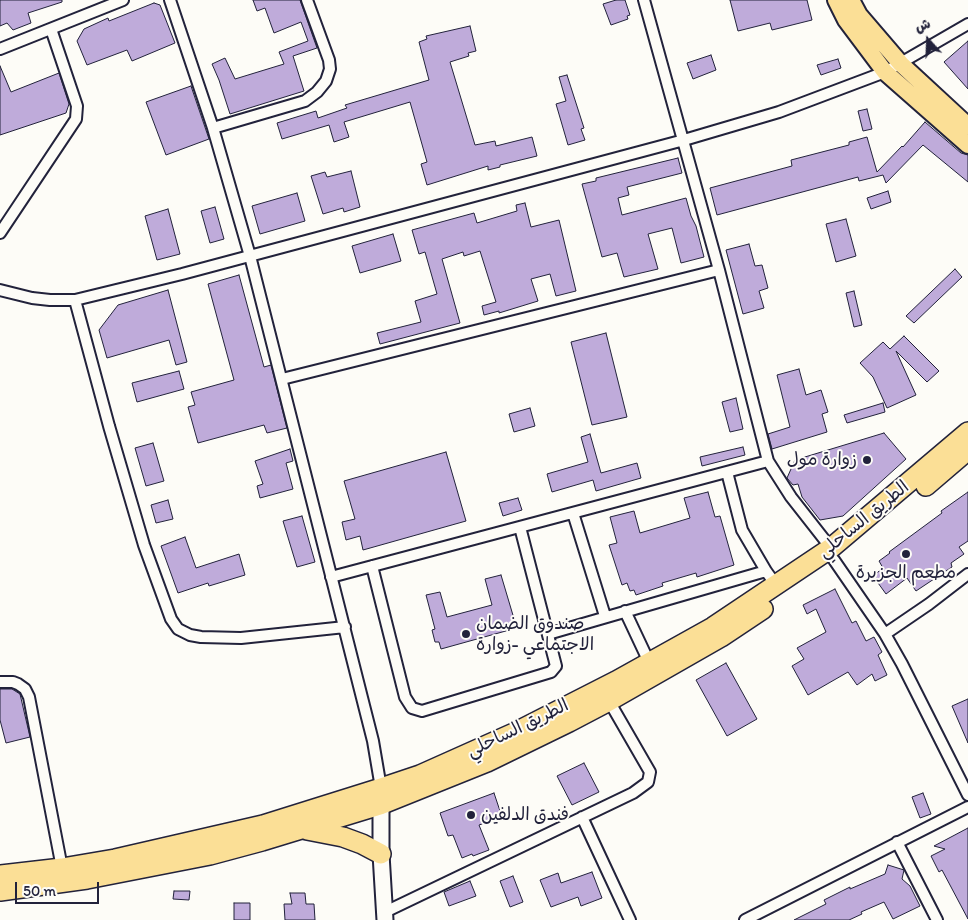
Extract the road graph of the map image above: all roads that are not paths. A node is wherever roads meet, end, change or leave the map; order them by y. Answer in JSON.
{"nodes":[{"id":1,"x":123,"y":0,"type":"edge"},
{"id":2,"x":170,"y":0,"type":"edge"},
{"id":3,"x":307,"y":0,"type":"edge"},
{"id":4,"x":644,"y":0,"type":"edge"},
{"id":5,"x":836,"y":0,"type":"edge"},
{"id":6,"x":851,"y":0,"type":"edge"},
{"id":7,"x":103,"y":4,"type":"edge"},
{"id":8,"x":968,"y":24,"type":"edge"},
{"id":9,"x":51,"y":29,"type":"junction"},
{"id":10,"x":0,"y":49,"type":"edge"},
{"id":11,"x":901,"y":64,"type":"junction"},
{"id":12,"x":886,"y":72,"type":"junction"},
{"id":13,"x":968,"y":126,"type":"edge"},
{"id":14,"x":213,"y":128,"type":"junction"},
{"id":15,"x":684,"y":140,"type":"junction"},
{"id":16,"x":968,"y":145,"type":"edge"},
{"id":17,"x":0,"y":233,"type":"edge"},
{"id":18,"x":250,"y":256,"type":"junction"},
{"id":19,"x":719,"y":270,"type":"junction"},
{"id":20,"x":0,"y":290,"type":"edge"},
{"id":21,"x":75,"y":300,"type":"junction"},
{"id":22,"x":282,"y":378,"type":"junction"},
{"id":23,"x":968,"y":432,"type":"edge"},
{"id":24,"x":968,"y":450,"type":"edge"},
{"id":25,"x":768,"y":461,"type":"junction"},
{"id":26,"x":727,"y":472,"type":"junction"},
{"id":27,"x":573,"y":513,"type":"junction"},
{"id":28,"x":520,"y":527,"type":"junction"},
{"id":29,"x":833,"y":554,"type":"junction"},
{"id":30,"x":372,"y":566,"type":"junction"},
{"id":31,"x":968,"y":574,"type":"edge"},
{"id":32,"x":331,"y":577,"type":"junction"},
{"id":33,"x":771,"y":578,"type":"junction"},
{"id":34,"x":625,"y":610,"type":"junction"},
{"id":35,"x":605,"y":616,"type":"junction"},
{"id":36,"x":345,"y":627,"type":"junction"},
{"id":37,"x":548,"y":634,"type":"junction"},
{"id":38,"x":885,"y":634,"type":"junction"},
{"id":39,"x":649,"y":662,"type":"junction"},
{"id":40,"x":0,"y":682,"type":"edge"},
{"id":41,"x":609,"y":701,"type":"junction"},
{"id":42,"x":968,"y":795,"type":"edge"},
{"id":43,"x":381,"y":797,"type":"junction"},
{"id":44,"x":968,"y":807,"type":"edge"},
{"id":45,"x":582,"y":818,"type":"junction"},
{"id":46,"x":300,"y":829,"type":"junction"},
{"id":47,"x":897,"y":842,"type":"junction"},
{"id":48,"x":381,"y":854,"type":"junction"},
{"id":49,"x":62,"y":868,"type":"junction"},
{"id":50,"x":0,"y":875,"type":"edge"},
{"id":51,"x":0,"y":890,"type":"edge"},
{"id":52,"x":385,"y":916,"type":"edge"},
{"id":53,"x":630,"y":920,"type":"edge"},
{"id":54,"x":745,"y":920,"type":"edge"},
{"id":55,"x":937,"y":920,"type":"edge"}],
"edges":[{"from":1,"to":7,"type":"street"},
{"from":2,"to":14,"type":"street"},
{"from":3,"to":14,"type":"street"},
{"from":4,"to":15,"type":"street"},
{"from":5,"to":12,"type":"main road"},
{"from":6,"to":11,"type":"main road"},
{"from":7,"to":9,"type":"street"},
{"from":8,"to":11,"type":"street"},
{"from":9,"to":10,"type":"street"},
{"from":9,"to":17,"type":"street"},
{"from":11,"to":12,"type":"street"},
{"from":11,"to":13,"type":"main road"},
{"from":12,"to":15,"type":"street"},
{"from":12,"to":16,"type":"main road"},
{"from":14,"to":18,"type":"street"},
{"from":15,"to":18,"type":"street"},
{"from":15,"to":19,"type":"street"},
{"from":18,"to":21,"type":"street"},
{"from":18,"to":22,"type":"street"},
{"from":19,"to":22,"type":"street"},
{"from":19,"to":25,"type":"street"},
{"from":20,"to":21,"type":"street"},
{"from":21,"to":36,"type":"street"},
{"from":22,"to":32,"type":"street"},
{"from":23,"to":29,"type":"highway","name":"الطريق الساحلي"},
{"from":24,"to":29,"type":"highway","name":"الطريق الساحلي"},
{"from":25,"to":26,"type":"street"},
{"from":25,"to":29,"type":"street"},
{"from":26,"to":27,"type":"street"},
{"from":26,"to":33,"type":"street"},
{"from":27,"to":28,"type":"street"},
{"from":27,"to":35,"type":"street"},
{"from":28,"to":30,"type":"street"},
{"from":28,"to":37,"type":"street"},
{"from":29,"to":33,"type":"highway","name":"الطريق الساحلي"},
{"from":29,"to":38,"type":"street"},
{"from":29,"to":41,"type":"highway","name":"الطريق الساحلي"},
{"from":30,"to":32,"type":"street"},
{"from":30,"to":37,"type":"street"},
{"from":31,"to":38,"type":"street"},
{"from":32,"to":36,"type":"street"},
{"from":33,"to":34,"type":"street"},
{"from":33,"to":39,"type":"highway","name":"الطريق الساحلي"},
{"from":34,"to":35,"type":"street"},
{"from":34,"to":39,"type":"street"},
{"from":35,"to":37,"type":"street"},
{"from":36,"to":43,"type":"street"},
{"from":38,"to":42,"type":"street"},
{"from":39,"to":43,"type":"highway","name":"الطريق الساحلي"},
{"from":40,"to":49,"type":"street"},
{"from":41,"to":43,"type":"highway","name":"الطريق الساحلي"},
{"from":41,"to":45,"type":"street"},
{"from":43,"to":46,"type":"highway","name":"الطريق الساحلي"},
{"from":43,"to":48,"type":"street"},
{"from":43,"to":49,"type":"highway","name":"الطريق الساحلي"},
{"from":44,"to":47,"type":"street"},
{"from":45,"to":52,"type":"street"},
{"from":45,"to":53,"type":"street"},
{"from":46,"to":48,"type":"highway"},
{"from":46,"to":51,"type":"highway","name":"الطريق الساحلي"},
{"from":47,"to":54,"type":"street"},
{"from":47,"to":55,"type":"street"},
{"from":48,"to":52,"type":"street"},
{"from":49,"to":50,"type":"highway","name":"الطريق الساحلي"}]}
